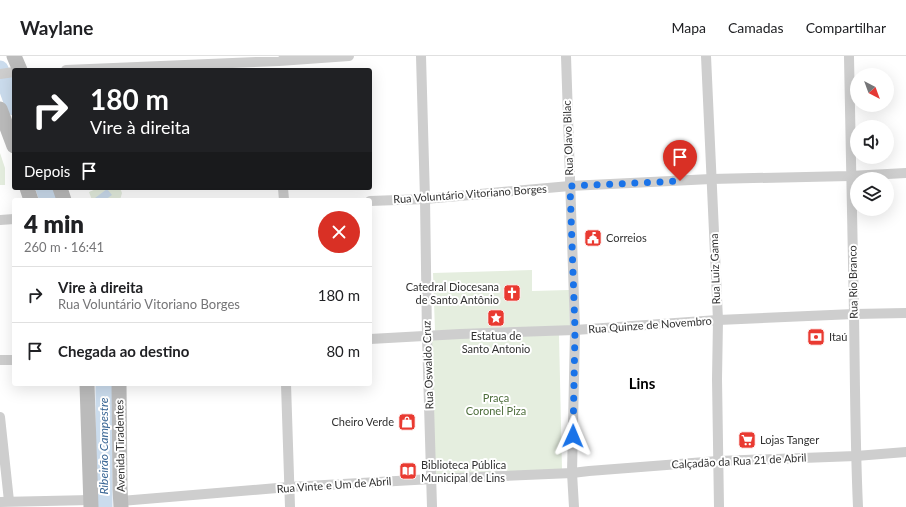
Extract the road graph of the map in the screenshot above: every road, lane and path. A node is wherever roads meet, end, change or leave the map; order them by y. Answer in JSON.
{"nodes":[{"id":1,"x":14,"y":56,"type":"edge"},
{"id":2,"x":348,"y":56,"type":"edge"},
{"id":3,"x":421,"y":56,"type":"edge"},
{"id":4,"x":566,"y":56,"type":"edge"},
{"id":5,"x":706,"y":56,"type":"edge"},
{"id":6,"x":849,"y":56,"type":"edge"},
{"id":7,"x":279,"y":62,"type":"edge"},
{"id":8,"x":19,"y":68,"type":"edge"},
{"id":9,"x":119,"y":68,"type":"edge"},
{"id":10,"x":12,"y":72,"type":"edge"},
{"id":11,"x":0,"y":74,"type":"edge"},
{"id":12,"x":0,"y":109,"type":"edge"},
{"id":13,"x":12,"y":141,"type":"edge"},
{"id":14,"x":906,"y":173,"type":"edge"},
{"id":15,"x":894,"y":174,"type":"edge"},
{"id":16,"x":850,"y":176,"type":"joint"},
{"id":17,"x":711,"y":179,"type":"junction"},
{"id":18,"x":570,"y":186,"type":"junction"},
{"id":19,"x":425,"y":199,"type":"junction"},
{"id":20,"x":372,"y":201,"type":"edge"},
{"id":21,"x":851,"y":216,"type":"edge"},
{"id":22,"x":12,"y":219,"type":"edge"},
{"id":23,"x":0,"y":220,"type":"edge"},
{"id":24,"x":906,"y":313,"type":"edge"},
{"id":25,"x":854,"y":314,"type":"junction"},
{"id":26,"x":718,"y":320,"type":"junction"},
{"id":27,"x":575,"y":330,"type":"junction"},
{"id":28,"x":427,"y":336,"type":"junction"},
{"id":29,"x":372,"y":339,"type":"edge"},
{"id":30,"x":0,"y":360,"type":"edge"},
{"id":31,"x":12,"y":360,"type":"edge"},
{"id":32,"x":87,"y":386,"type":"edge"},
{"id":33,"x":119,"y":386,"type":"edge"},
{"id":34,"x":286,"y":386,"type":"edge"},
{"id":35,"x":0,"y":417,"type":"edge"},
{"id":36,"x":906,"y":452,"type":"edge"},
{"id":37,"x":856,"y":456,"type":"junction"},
{"id":38,"x":718,"y":461,"type":"junction"},
{"id":39,"x":572,"y":473,"type":"junction"},
{"id":40,"x":432,"y":479,"type":"junction"},
{"id":41,"x":289,"y":487,"type":"junction"},
{"id":42,"x":4,"y":501,"type":"edge"},
{"id":43,"x":91,"y":503,"type":"edge"},
{"id":44,"x":121,"y":504,"type":"edge"},
{"id":45,"x":290,"y":507,"type":"edge"},
{"id":46,"x":432,"y":507,"type":"edge"},
{"id":47,"x":574,"y":507,"type":"edge"},
{"id":48,"x":719,"y":507,"type":"edge"},
{"id":49,"x":858,"y":507,"type":"edge"}],
"edges":[{"from":1,"to":8,"type":"main road"},
{"from":2,"to":7,"type":"street"},
{"from":3,"to":19,"type":"street","name":"Rua Oswaldo Cruz"},
{"from":4,"to":18,"type":"street","name":"Rua Olavo Bilac"},
{"from":5,"to":17,"type":"street","name":"Rua Luiz Gama"},
{"from":6,"to":16,"type":"street","name":"Rua Rio Branco"},
{"from":7,"to":9,"type":"street"},
{"from":10,"to":11,"type":"street"},
{"from":12,"to":13,"type":"main road"},
{"from":14,"to":15,"type":"street","name":"Rua Voluntário Vitoriano Borges"},
{"from":16,"to":17,"type":"street","name":"Rua Voluntário Vitoriano Borges"},
{"from":17,"to":18,"type":"street","name":"Rua Voluntário Vitoriano Borges"},
{"from":17,"to":26,"type":"street","name":"Rua Luiz Gama"},
{"from":18,"to":19,"type":"street","name":"Rua Voluntário Vitoriano Borges"},
{"from":18,"to":27,"type":"street","name":"Rua Olavo Bilac"},
{"from":19,"to":20,"type":"street","name":"Rua Voluntário Vitoriano Borges"},
{"from":19,"to":28,"type":"street","name":"Rua Oswaldo Cruz"},
{"from":21,"to":25,"type":"street","name":"Rua Rio Branco"},
{"from":22,"to":23,"type":"street"},
{"from":24,"to":25,"type":"street","name":"Rua Quinze de Novembro"},
{"from":25,"to":26,"type":"street","name":"Rua Quinze de Novembro"},
{"from":25,"to":37,"type":"street","name":"Rua Rio Branco"},
{"from":26,"to":27,"type":"street","name":"Rua Quinze de Novembro"},
{"from":26,"to":38,"type":"street","name":"Rua Luiz Gama"},
{"from":27,"to":28,"type":"street","name":"Rua Quinze de Novembro"},
{"from":27,"to":39,"type":"street","name":"Rua Olavo Bilac"},
{"from":28,"to":29,"type":"street","name":"Rua Quinze de Novembro"},
{"from":28,"to":40,"type":"street","name":"Rua Oswaldo Cruz"},
{"from":30,"to":31,"type":"street"},
{"from":32,"to":43,"type":"main road"},
{"from":33,"to":44,"type":"main road","name":"Avenida Tiradentes"},
{"from":34,"to":41,"type":"street"},
{"from":35,"to":42,"type":"street"},
{"from":36,"to":37,"type":"street","name":"Calçadão da Rua 21 de Abril"},
{"from":37,"to":38,"type":"street","name":"Calçadão da Rua 21 de Abril"},
{"from":37,"to":49,"type":"street","name":"Rua Rio Branco"},
{"from":38,"to":39,"type":"street","name":"Calçadão da Rua 21 de Abril"},
{"from":38,"to":48,"type":"street","name":"Rua Luiz Gama"},
{"from":39,"to":40,"type":"street","name":"Rua Vinte e Um de Abril"},
{"from":39,"to":47,"type":"street","name":"Rua Olavo Bilac"},
{"from":40,"to":41,"type":"street","name":"Rua Vinte e Um de Abril"},
{"from":40,"to":46,"type":"street","name":"Rua Oswaldo Cruz"},
{"from":41,"to":44,"type":"street","name":"Rua Vinte e Um de Abril"},
{"from":41,"to":45,"type":"street"},
{"from":42,"to":43,"type":"street"}]}
